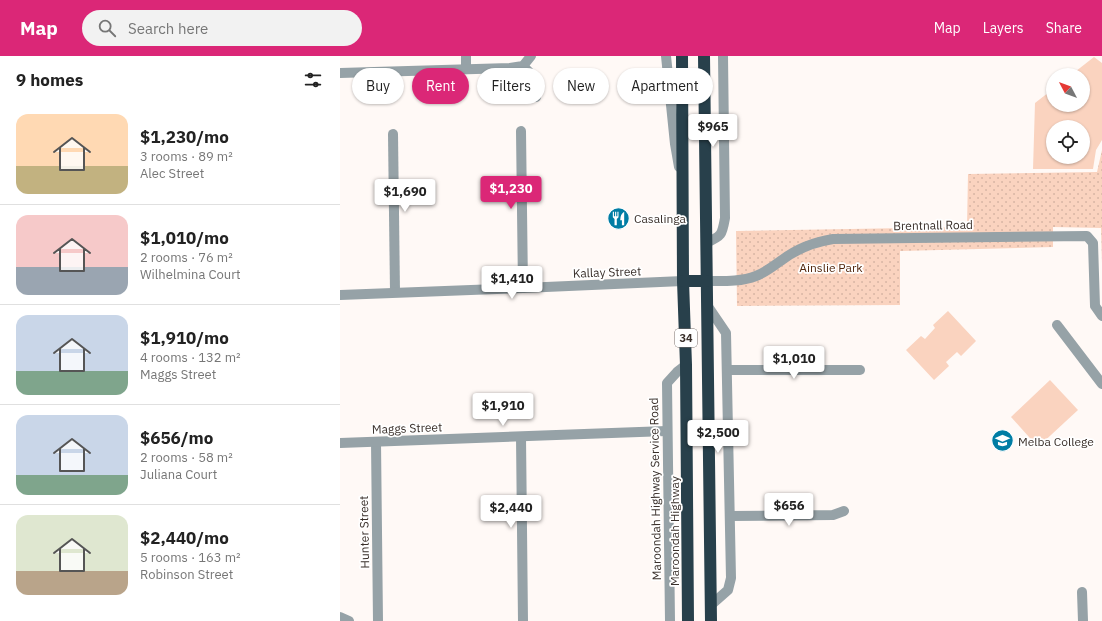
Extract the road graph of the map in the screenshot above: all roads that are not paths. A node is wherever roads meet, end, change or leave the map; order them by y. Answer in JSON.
{"nodes":[{"id":1,"x":466,"y":56,"type":"edge"},
{"id":2,"x":531,"y":56,"type":"edge"},
{"id":3,"x":666,"y":56,"type":"edge"},
{"id":4,"x":682,"y":56,"type":"edge"},
{"id":5,"x":704,"y":56,"type":"edge"},
{"id":6,"x":723,"y":56,"type":"edge"},
{"id":7,"x":523,"y":66,"type":"joint"},
{"id":8,"x":466,"y":68,"type":"edge"},
{"id":9,"x":469,"y":68,"type":"edge"},
{"id":10,"x":412,"y":70,"type":"edge"},
{"id":11,"x":340,"y":73,"type":"edge"},
{"id":12,"x":520,"y":131,"type":"dead end"},
{"id":13,"x":393,"y":134,"type":"dead end"},
{"id":14,"x":683,"y":184,"type":"junction"},
{"id":15,"x":706,"y":243,"type":"junction"},
{"id":16,"x":683,"y":281,"type":"junction"},
{"id":17,"x":706,"y":281,"type":"junction"},
{"id":18,"x":523,"y":288,"type":"junction"},
{"id":19,"x":395,"y":292,"type":"junction"},
{"id":20,"x":340,"y":295,"type":"edge"},
{"id":21,"x":707,"y":305,"type":"junction"},
{"id":22,"x":1102,"y":316,"type":"edge"},
{"id":23,"x":1057,"y":325,"type":"dead end"},
{"id":24,"x":686,"y":364,"type":"junction"},
{"id":25,"x":727,"y":370,"type":"junction"},
{"id":26,"x":860,"y":370,"type":"dead end"},
{"id":27,"x":1102,"y":384,"type":"edge"},
{"id":28,"x":667,"y":431,"type":"junction"},
{"id":29,"x":521,"y":437,"type":"junction"},
{"id":30,"x":376,"y":442,"type":"junction"},
{"id":31,"x":340,"y":443,"type":"edge"},
{"id":32,"x":844,"y":510,"type":"dead end"},
{"id":33,"x":730,"y":516,"type":"junction"},
{"id":34,"x":1082,"y":592,"type":"dead end"},
{"id":35,"x":711,"y":605,"type":"junction"},
{"id":36,"x":340,"y":617,"type":"edge"},
{"id":37,"x":349,"y":621,"type":"edge"},
{"id":38,"x":378,"y":621,"type":"edge"},
{"id":39,"x":523,"y":621,"type":"edge"},
{"id":40,"x":670,"y":621,"type":"edge"},
{"id":41,"x":688,"y":621,"type":"edge"},
{"id":42,"x":711,"y":621,"type":"edge"},
{"id":43,"x":1083,"y":621,"type":"edge"}],
"edges":[{"from":1,"to":8,"type":"street"},
{"from":2,"to":7,"type":"street"},
{"from":3,"to":14,"type":"street"},
{"from":4,"to":14,"type":"highway","name":"Maroondah Highway","number":"34"},
{"from":5,"to":15,"type":"highway","number":"34"},
{"from":6,"to":15,"type":"street"},
{"from":7,"to":9,"type":"street"},
{"from":10,"to":11,"type":"street"},
{"from":12,"to":18,"type":"street"},
{"from":13,"to":19,"type":"street"},
{"from":14,"to":16,"type":"highway","name":"Maroondah Highway","number":"34"},
{"from":15,"to":17,"type":"highway","number":"34"},
{"from":16,"to":17,"type":"highway"},
{"from":16,"to":18,"type":"street","name":"Kallay Street"},
{"from":16,"to":24,"type":"highway","name":"Maroondah Highway","number":"34"},
{"from":17,"to":21,"type":"highway","number":"34"},
{"from":17,"to":22,"type":"street","name":"Brentnall Road"},
{"from":18,"to":19,"type":"street","name":"Kallay Street"},
{"from":19,"to":20,"type":"street","name":"Kallay Street"},
{"from":21,"to":25,"type":"street"},
{"from":21,"to":35,"type":"highway","number":"34"},
{"from":23,"to":27,"type":"street"},
{"from":24,"to":28,"type":"street","name":"Maroondah Highway Service Road"},
{"from":24,"to":41,"type":"highway","name":"Maroondah Highway","number":"34"},
{"from":25,"to":26,"type":"street"},
{"from":25,"to":33,"type":"street"},
{"from":28,"to":29,"type":"street","name":"Maggs Street"},
{"from":28,"to":40,"type":"street","name":"Maroondah Highway Service Road"},
{"from":29,"to":30,"type":"street","name":"Maggs Street"},
{"from":29,"to":39,"type":"street"},
{"from":30,"to":31,"type":"street","name":"Maggs Street"},
{"from":30,"to":38,"type":"street","name":"Hunter Street"},
{"from":32,"to":33,"type":"street"},
{"from":33,"to":35,"type":"street"},
{"from":34,"to":43,"type":"street"},
{"from":35,"to":42,"type":"highway","number":"34"},
{"from":36,"to":37,"type":"street"}]}
